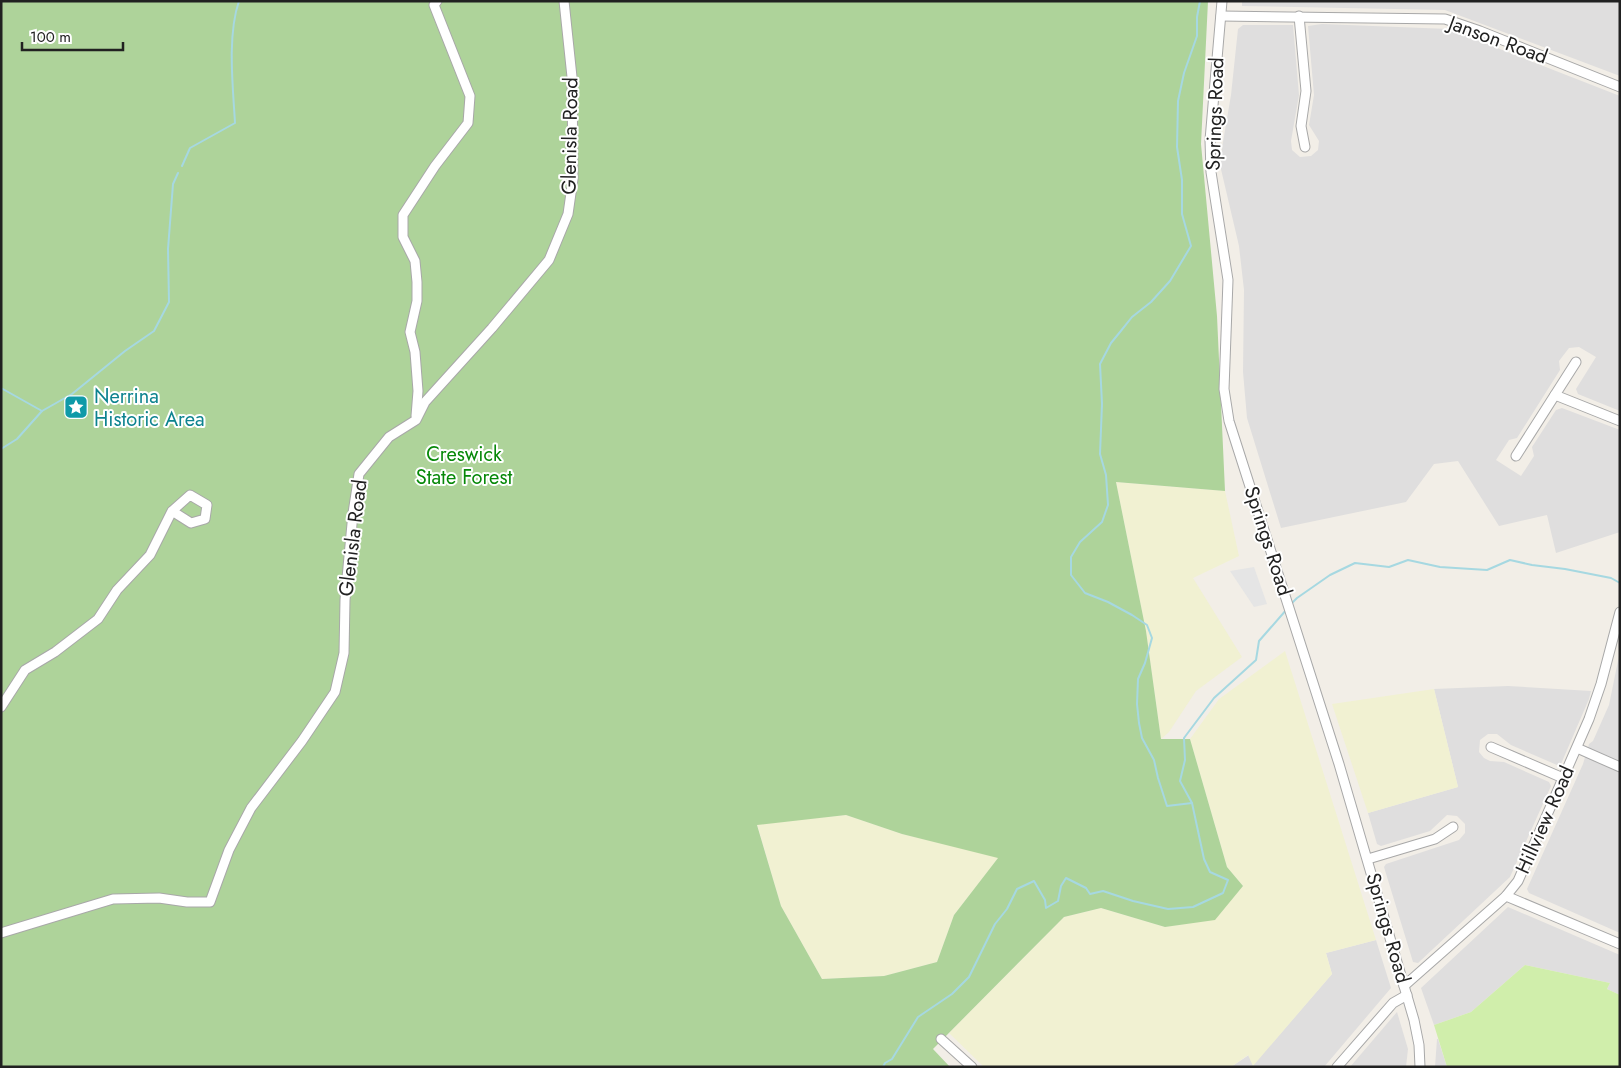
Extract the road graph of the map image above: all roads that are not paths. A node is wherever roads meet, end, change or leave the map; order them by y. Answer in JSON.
{"nodes":[{"id":1,"x":437,"y":1,"type":"edge"},
{"id":2,"x":564,"y":1,"type":"edge"},
{"id":3,"x":1222,"y":1,"type":"edge"},
{"id":4,"x":1221,"y":16,"type":"junction"},
{"id":5,"x":1299,"y":16,"type":"junction"},
{"id":6,"x":1620,"y":86,"type":"edge"},
{"id":7,"x":1305,"y":147,"type":"dead end"},
{"id":8,"x":1576,"y":362,"type":"dead end"},
{"id":9,"x":1555,"y":395,"type":"junction"},
{"id":10,"x":416,"y":420,"type":"junction"},
{"id":11,"x":1620,"y":421,"type":"edge"},
{"id":12,"x":1516,"y":456,"type":"dead end"},
{"id":13,"x":172,"y":511,"type":"dead end"},
{"id":14,"x":1620,"y":612,"type":"edge"},
{"id":15,"x":1,"y":707,"type":"edge"},
{"id":16,"x":1491,"y":747,"type":"dead end"},
{"id":17,"x":1577,"y":748,"type":"junction"},
{"id":18,"x":1620,"y":766,"type":"edge"},
{"id":19,"x":1563,"y":778,"type":"junction"},
{"id":20,"x":1453,"y":827,"type":"dead end"},
{"id":21,"x":1368,"y":860,"type":"junction"},
{"id":22,"x":1506,"y":896,"type":"junction"},
{"id":23,"x":1,"y":932,"type":"edge"},
{"id":24,"x":1620,"y":944,"type":"edge"},
{"id":25,"x":1406,"y":990,"type":"junction"},
{"id":26,"x":941,"y":1040,"type":"dead end"},
{"id":27,"x":972,"y":1067,"type":"edge"},
{"id":28,"x":1337,"y":1067,"type":"edge"},
{"id":29,"x":1420,"y":1067,"type":"edge"}],
"edges":[{"from":1,"to":10,"type":"street"},
{"from":2,"to":10,"type":"street","name":"Glenisla Road"},
{"from":3,"to":4,"type":"street","name":"Springs Road"},
{"from":4,"to":5,"type":"street","name":"Janson Road"},
{"from":4,"to":21,"type":"street","name":"Springs Road"},
{"from":5,"to":6,"type":"street","name":"Janson Road"},
{"from":5,"to":7,"type":"street"},
{"from":8,"to":9,"type":"street"},
{"from":9,"to":11,"type":"street"},
{"from":9,"to":12,"type":"street"},
{"from":10,"to":23,"type":"street","name":"Glenisla Road"},
{"from":13,"to":15,"type":"street"},
{"from":14,"to":17,"type":"street","name":"Hillview Road"},
{"from":16,"to":19,"type":"street"},
{"from":17,"to":18,"type":"street"},
{"from":17,"to":19,"type":"street","name":"Hillview Road"},
{"from":19,"to":22,"type":"street","name":"Hillview Road"},
{"from":20,"to":21,"type":"street"},
{"from":21,"to":25,"type":"street","name":"Springs Road"},
{"from":22,"to":24,"type":"street"},
{"from":22,"to":25,"type":"street","name":"Hillview Road"},
{"from":25,"to":28,"type":"street","name":"Hillview Road"},
{"from":25,"to":29,"type":"street","name":"Springs Road"},
{"from":26,"to":27,"type":"street"}]}
